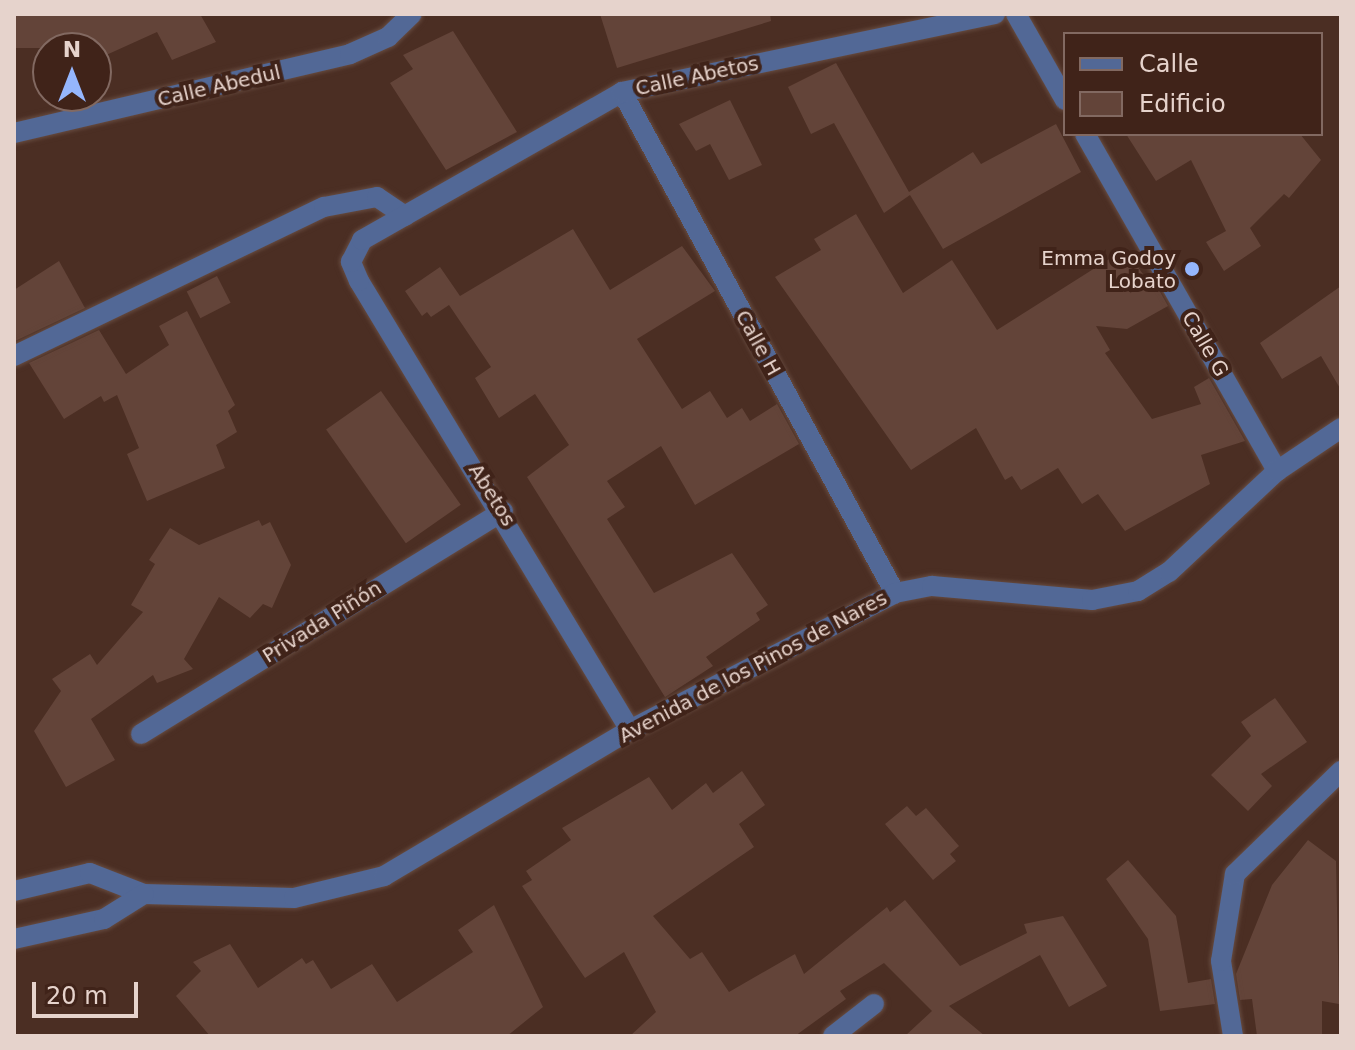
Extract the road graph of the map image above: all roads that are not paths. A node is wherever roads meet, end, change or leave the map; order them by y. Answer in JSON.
{"nodes":[{"id":1,"x":412,"y":14,"type":"edge"},
{"id":2,"x":995,"y":14,"type":"edge"},
{"id":3,"x":1016,"y":14,"type":"edge"},
{"id":4,"x":622,"y":92,"type":"junction"},
{"id":5,"x":1063,"y":96,"type":"edge"},
{"id":6,"x":14,"y":133,"type":"edge"},
{"id":7,"x":1086,"y":136,"type":"edge"},
{"id":8,"x":405,"y":216,"type":"junction"},
{"id":9,"x":351,"y":262,"type":"joint"},
{"id":10,"x":14,"y":356,"type":"edge"},
{"id":11,"x":1341,"y":428,"type":"edge"},
{"id":12,"x":1277,"y":471,"type":"junction"},
{"id":13,"x":503,"y":511,"type":"junction"},
{"id":14,"x":895,"y":593,"type":"junction"},
{"id":15,"x":630,"y":730,"type":"junction"},
{"id":16,"x":141,"y":734,"type":"dead end"},
{"id":17,"x":1341,"y":771,"type":"edge"},
{"id":18,"x":14,"y":891,"type":"edge"},
{"id":19,"x":144,"y":894,"type":"junction"},
{"id":20,"x":14,"y":939,"type":"edge"},
{"id":21,"x":874,"y":1004,"type":"dead end"},
{"id":22,"x":833,"y":1036,"type":"edge"},
{"id":23,"x":1233,"y":1036,"type":"edge"}],
"edges":[{"from":1,"to":6,"type":"street","name":"Calle Abedul"},
{"from":2,"to":4,"type":"street","name":"Calle Abetos"},
{"from":3,"to":5,"type":"street"},
{"from":4,"to":8,"type":"street","name":"Calle Abetos"},
{"from":4,"to":14,"type":"street","name":"Calle H"},
{"from":7,"to":12,"type":"street","name":"Calle G"},
{"from":8,"to":9,"type":"street","name":"Calle Abetos"},
{"from":8,"to":10,"type":"street"},
{"from":9,"to":13,"type":"street","name":"Abetos"},
{"from":11,"to":12,"type":"street","name":"Avenida de los Pinos de Nares"},
{"from":12,"to":14,"type":"street","name":"Avenida de los Pinos de Nares"},
{"from":13,"to":15,"type":"street","name":"Abetos"},
{"from":13,"to":16,"type":"street","name":"Privada Piñón"},
{"from":14,"to":15,"type":"street","name":"Avenida de los Pinos de Nares"},
{"from":15,"to":19,"type":"street","name":"Avenida de los Pinos de Nares"},
{"from":17,"to":23,"type":"street"},
{"from":18,"to":19,"type":"street","name":"Avenida de los Pinos de Nares"},
{"from":19,"to":20,"type":"street"},
{"from":21,"to":22,"type":"street"}]}
